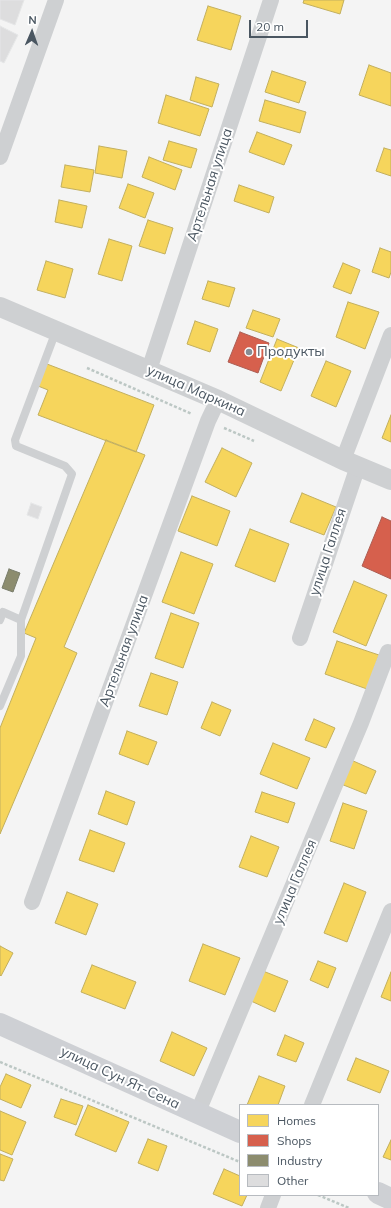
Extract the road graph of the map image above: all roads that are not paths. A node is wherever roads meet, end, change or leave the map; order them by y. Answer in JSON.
{"nodes":[{"id":1,"x":56,"y":0,"type":"edge"},
{"id":2,"x":271,"y":0,"type":"edge"},
{"id":3,"x":0,"y":157,"type":"edge"},
{"id":4,"x":0,"y":307,"type":"edge"},
{"id":5,"x":56,"y":330,"type":"junction"},
{"id":6,"x":391,"y":335,"type":"edge"},
{"id":7,"x":149,"y":370,"type":"junction"},
{"id":8,"x":218,"y":400,"type":"junction"},
{"id":9,"x":350,"y":463,"type":"junction"},
{"id":10,"x":391,"y":480,"type":"edge"},
{"id":11,"x":1,"y":614,"type":"edge"},
{"id":12,"x":21,"y":620,"type":"junction"},
{"id":13,"x":300,"y":638,"type":"dead end"},
{"id":14,"x":391,"y":653,"type":"edge"},
{"id":15,"x":0,"y":706,"type":"edge"},
{"id":16,"x":32,"y":902,"type":"dead end"},
{"id":17,"x":391,"y":911,"type":"edge"},
{"id":18,"x":1,"y":1027,"type":"edge"},
{"id":19,"x":312,"y":1104,"type":"edge"},
{"id":20,"x":197,"y":1114,"type":"junction"},
{"id":21,"x":239,"y":1132,"type":"edge"},
{"id":22,"x":379,"y":1193,"type":"edge"},
{"id":23,"x":273,"y":1196,"type":"edge"},
{"id":24,"x":391,"y":1199,"type":"edge"},
{"id":25,"x":268,"y":1208,"type":"edge"}],
"edges":[{"from":1,"to":3,"type":"street"},
{"from":2,"to":7,"type":"street","name":"Артельная улица"},
{"from":4,"to":5,"type":"street","name":"улица Маркина"},
{"from":5,"to":7,"type":"street","name":"улица Маркина"},
{"from":5,"to":12,"type":"lane"},
{"from":6,"to":9,"type":"street","name":"улица Галлея"},
{"from":7,"to":8,"type":"street","name":"улица Маркина"},
{"from":8,"to":9,"type":"street","name":"улица Маркина"},
{"from":8,"to":16,"type":"street","name":"Артельная улица"},
{"from":9,"to":10,"type":"street","name":"улица Маркина"},
{"from":9,"to":13,"type":"street","name":"улица Галлея"},
{"from":11,"to":12,"type":"lane"},
{"from":12,"to":15,"type":"lane"},
{"from":14,"to":20,"type":"street","name":"улица Галлея"},
{"from":17,"to":19,"type":"street"},
{"from":18,"to":20,"type":"main road","name":"улица Сун Ят-Сена"},
{"from":20,"to":21,"type":"main road","name":"улица Сун Ят-Сена"},
{"from":22,"to":24,"type":"main road"},
{"from":23,"to":25,"type":"street"}]}
